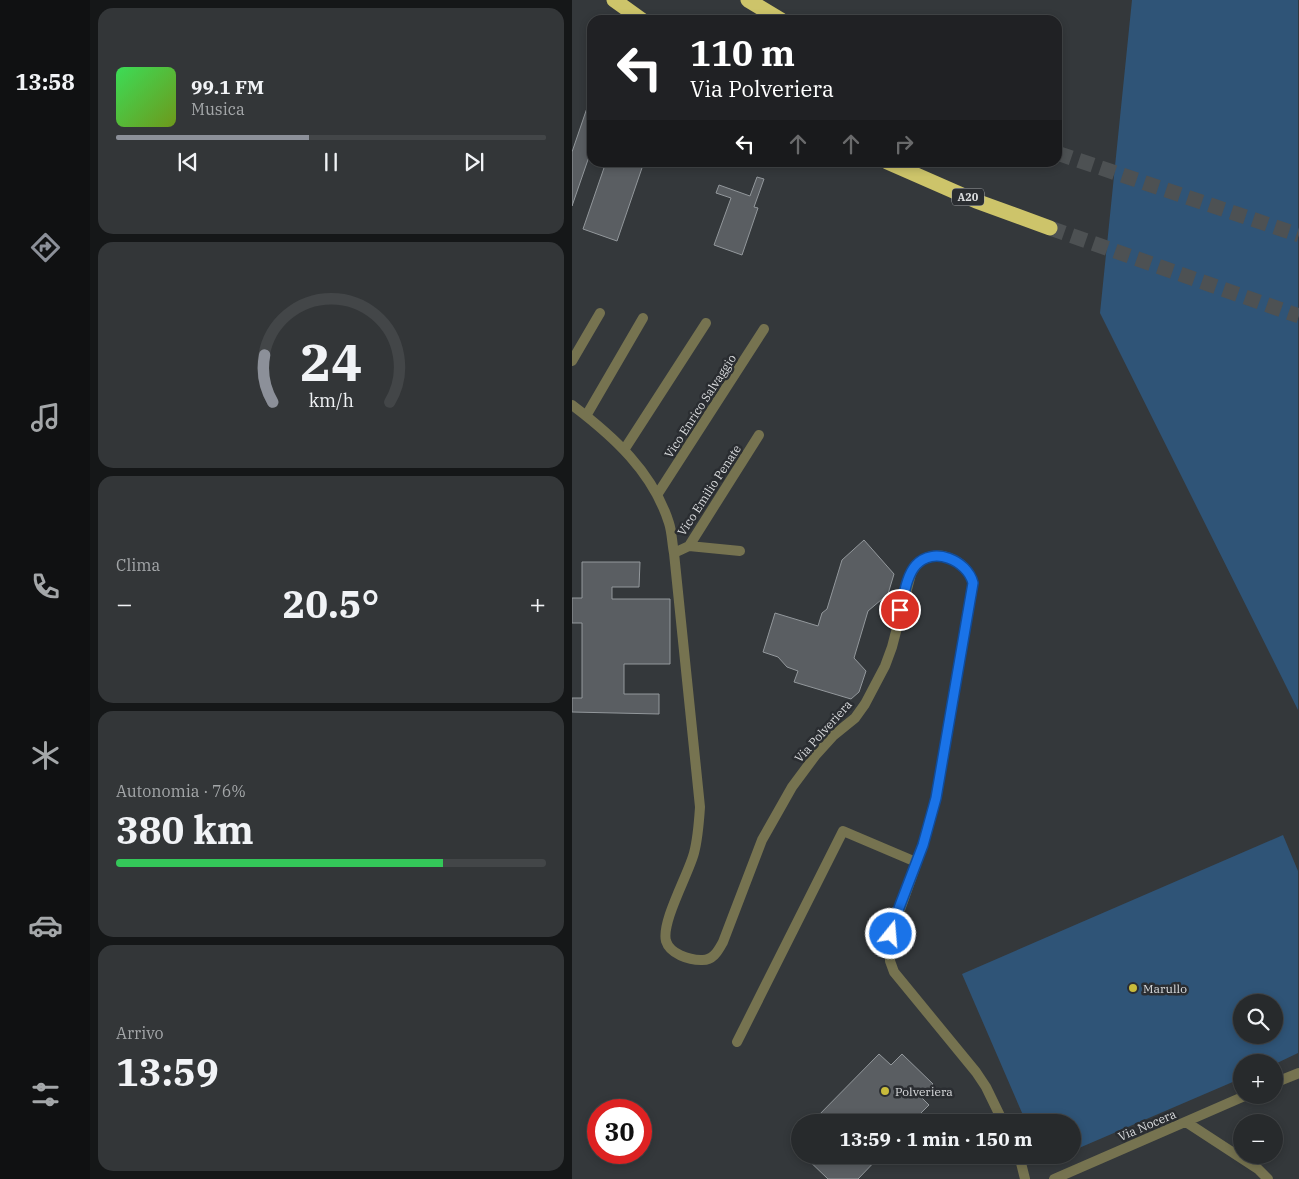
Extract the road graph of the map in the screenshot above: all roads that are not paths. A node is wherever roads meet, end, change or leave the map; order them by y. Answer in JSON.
{"nodes":[{"id":1,"x":614,"y":0,"type":"edge"},
{"id":2,"x":748,"y":0,"type":"edge"},
{"id":3,"x":635,"y":15,"type":"edge"},
{"id":4,"x":773,"y":15,"type":"edge"},
{"id":5,"x":898,"y":167,"type":"edge"},
{"id":6,"x":1050,"y":228,"type":"tunnel mouth"},
{"id":7,"x":600,"y":313,"type":"dead end"},
{"id":8,"x":643,"y":318,"type":"dead end"},
{"id":9,"x":706,"y":324,"type":"dead end"},
{"id":10,"x":764,"y":329,"type":"dead end"},
{"id":11,"x":572,"y":361,"type":"edge"},
{"id":12,"x":572,"y":405,"type":"edge"},
{"id":13,"x":586,"y":416,"type":"junction"},
{"id":14,"x":759,"y":435,"type":"dead end"},
{"id":15,"x":624,"y":450,"type":"junction"},
{"id":16,"x":657,"y":495,"type":"junction"},
{"id":17,"x":689,"y":546,"type":"junction"},
{"id":18,"x":740,"y":551,"type":"dead end"},
{"id":19,"x":674,"y":553,"type":"junction"},
{"id":20,"x":916,"y":862,"type":"junction"},
{"id":21,"x":737,"y":1042,"type":"dead end"},
{"id":22,"x":1298,"y":1073,"type":"edge"},
{"id":23,"x":1283,"y":1079,"type":"edge"},
{"id":24,"x":1233,"y":1102,"type":"edge"},
{"id":25,"x":999,"y":1114,"type":"edge"},
{"id":26,"x":1186,"y":1122,"type":"junction"},
{"id":27,"x":1021,"y":1164,"type":"edge"},
{"id":28,"x":1025,"y":1179,"type":"edge"},
{"id":29,"x":1054,"y":1179,"type":"edge"},
{"id":30,"x":1268,"y":1179,"type":"edge"}],
"edges":[{"from":1,"to":3,"type":"highway"},
{"from":2,"to":4,"type":"highway"},
{"from":5,"to":6,"type":"highway","number":"A20"},
{"from":7,"to":11,"type":"street"},
{"from":8,"to":13,"type":"street"},
{"from":9,"to":15,"type":"street"},
{"from":10,"to":16,"type":"street","name":"Vico Enrico Salvaggio"},
{"from":12,"to":13,"type":"street","name":"Via Polveriera"},
{"from":13,"to":15,"type":"street","name":"Via Polveriera"},
{"from":14,"to":17,"type":"street","name":"Vico Emilio Penate"},
{"from":15,"to":16,"type":"street","name":"Via Polveriera"},
{"from":16,"to":19,"type":"street","name":"Via Polveriera"},
{"from":17,"to":18,"type":"street"},
{"from":17,"to":19,"type":"street","name":"Vico Emilio Penate"},
{"from":19,"to":20,"type":"street","name":"Via Polveriera"},
{"from":20,"to":21,"type":"street"},
{"from":20,"to":25,"type":"street","name":"Via Polveriera"},
{"from":22,"to":23,"type":"street"},
{"from":24,"to":26,"type":"street"},
{"from":26,"to":29,"type":"street","name":"Via Nocera"},
{"from":26,"to":30,"type":"street","name":"Via Nocera"},
{"from":27,"to":28,"type":"street"}]}
